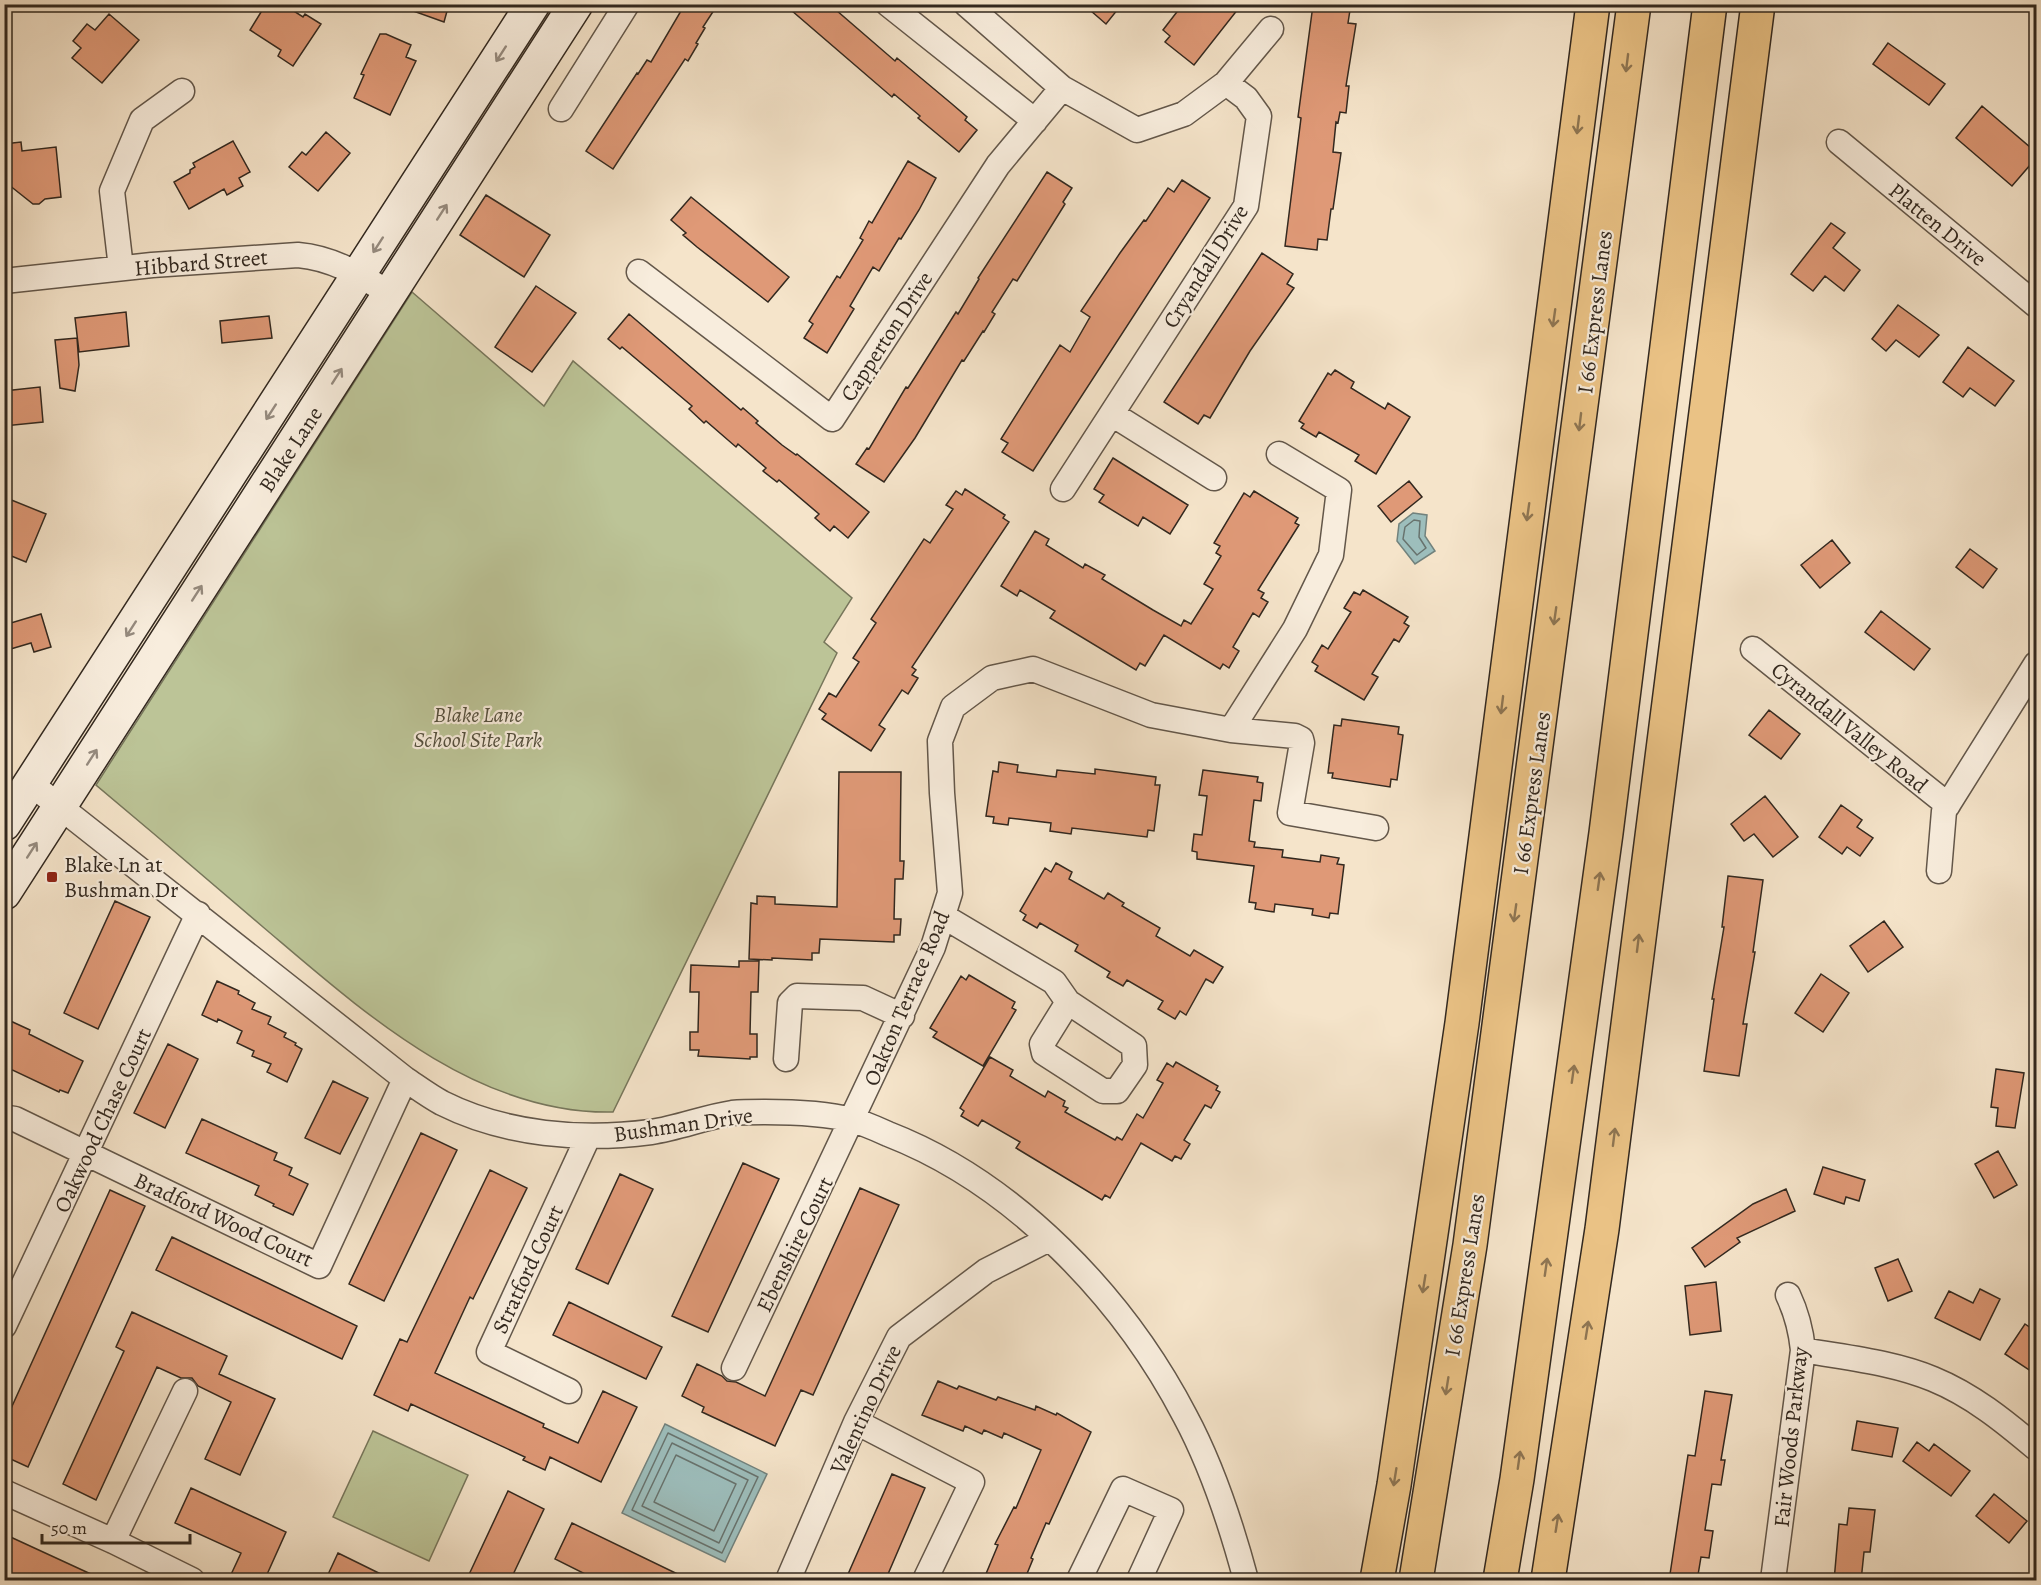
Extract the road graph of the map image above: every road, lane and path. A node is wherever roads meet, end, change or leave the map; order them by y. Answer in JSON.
{"nodes":[{"id":1,"x":533,"y":4,"type":"edge"},
{"id":2,"x":576,"y":4,"type":"edge"},
{"id":3,"x":627,"y":4,"type":"edge"},
{"id":4,"x":888,"y":4,"type":"edge"},
{"id":5,"x":966,"y":4,"type":"edge"},
{"id":6,"x":1593,"y":4,"type":"edge"},
{"id":7,"x":1634,"y":4,"type":"edge"},
{"id":8,"x":1710,"y":4,"type":"edge"},
{"id":9,"x":1758,"y":4,"type":"edge"},
{"id":10,"x":1271,"y":29,"type":"dead end"},
{"id":11,"x":1226,"y":83,"type":"junction"},
{"id":12,"x":1062,"y":88,"type":"junction"},
{"id":13,"x":182,"y":91,"type":"dead end"},
{"id":14,"x":561,"y":109,"type":"dead end"},
{"id":15,"x":1035,"y":121,"type":"junction"},
{"id":16,"x":1839,"y":142,"type":"dead end"},
{"id":17,"x":121,"y":268,"type":"junction"},
{"id":18,"x":639,"y":272,"type":"dead end"},
{"id":19,"x":359,"y":274,"type":"junction"},
{"id":20,"x":4,"y":280,"type":"edge"},
{"id":21,"x":389,"y":294,"type":"junction"},
{"id":22,"x":2037,"y":305,"type":"edge"},
{"id":23,"x":1112,"y":414,"type":"junction"},
{"id":24,"x":1279,"y":454,"type":"dead end"},
{"id":25,"x":1214,"y":478,"type":"dead end"},
{"id":26,"x":1063,"y":489,"type":"dead end"},
{"id":27,"x":1753,"y":649,"type":"dead end"},
{"id":28,"x":2037,"y":664,"type":"edge"},
{"id":29,"x":1231,"y":730,"type":"junction"},
{"id":30,"x":31,"y":783,"type":"junction"},
{"id":31,"x":1948,"y":805,"type":"junction"},
{"id":32,"x":60,"y":806,"type":"junction"},
{"id":33,"x":4,"y":824,"type":"edge"},
{"id":34,"x":1376,"y":828,"type":"dead end"},
{"id":35,"x":1939,"y":872,"type":"dead end"},
{"id":36,"x":4,"y":893,"type":"edge"},
{"id":37,"x":198,"y":914,"type":"junction"},
{"id":38,"x":943,"y":916,"type":"junction"},
{"id":39,"x":1068,"y":1002,"type":"dead end"},
{"id":40,"x":902,"y":1016,"type":"junction"},
{"id":41,"x":786,"y":1059,"type":"dead end"},
{"id":42,"x":405,"y":1079,"type":"junction"},
{"id":43,"x":8,"y":1118,"type":"dead end"},
{"id":44,"x":853,"y":1120,"type":"junction"},
{"id":45,"x":588,"y":1137,"type":"junction"},
{"id":46,"x":87,"y":1153,"type":"junction"},
{"id":47,"x":1049,"y":1239,"type":"junction"},
{"id":48,"x":1788,"y":1295,"type":"dead end"},
{"id":49,"x":4,"y":1326,"type":"edge"},
{"id":50,"x":1803,"y":1350,"type":"junction"},
{"id":51,"x":734,"y":1368,"type":"dead end"},
{"id":52,"x":185,"y":1391,"type":"dead end"},
{"id":53,"x":569,"y":1391,"type":"dead end"},
{"id":54,"x":856,"y":1422,"type":"junction"},
{"id":55,"x":2037,"y":1448,"type":"edge"},
{"id":56,"x":4,"y":1492,"type":"edge"},
{"id":57,"x":113,"y":1541,"type":"junction"},
{"id":58,"x":192,"y":1581,"type":"edge"},
{"id":59,"x":788,"y":1581,"type":"edge"},
{"id":60,"x":925,"y":1581,"type":"edge"},
{"id":61,"x":1079,"y":1581,"type":"edge"},
{"id":62,"x":1138,"y":1581,"type":"edge"},
{"id":63,"x":1246,"y":1581,"type":"edge"},
{"id":64,"x":1377,"y":1581,"type":"edge"},
{"id":65,"x":1416,"y":1581,"type":"edge"},
{"id":66,"x":1500,"y":1581,"type":"edge"},
{"id":67,"x":1548,"y":1581,"type":"edge"},
{"id":68,"x":1773,"y":1581,"type":"edge"}],
"edges":[{"from":1,"to":19,"type":"main road","name":"Blake Lane","one_way":true},
{"from":21,"to":2,"type":"main road","name":"Blake Lane","one_way":true},
{"from":3,"to":14,"type":"street"},
{"from":4,"to":15,"type":"street"},
{"from":5,"to":12,"type":"street"},
{"from":6,"to":64,"type":"highway","one_way":true},
{"from":7,"to":65,"type":"highway","name":"I 66 Express Lanes","one_way":true},
{"from":66,"to":8,"type":"highway","one_way":true},
{"from":67,"to":9,"type":"highway","one_way":true},
{"from":10,"to":11,"type":"street"},
{"from":11,"to":12,"type":"street"},
{"from":11,"to":23,"type":"street","name":"Cryandall Drive"},
{"from":12,"to":15,"type":"street","name":"Capperton Drive"},
{"from":13,"to":17,"type":"street"},
{"from":15,"to":18,"type":"street","name":"Capperton Drive"},
{"from":16,"to":22,"type":"street","name":"Platten Drive"},
{"from":17,"to":19,"type":"street","name":"Hibbard Street"},
{"from":17,"to":20,"type":"street","name":"Hibbard Street"},
{"from":19,"to":21,"type":"street","name":"Hibbard Street"},
{"from":19,"to":30,"type":"main road","name":"Blake Lane","one_way":true},
{"from":32,"to":21,"type":"main road","name":"Blake Lane","one_way":true},
{"from":23,"to":25,"type":"street"},
{"from":23,"to":26,"type":"street","name":"Cryandall Drive"},
{"from":24,"to":29,"type":"street"},
{"from":27,"to":31,"type":"street","name":"Cyrandall Valley Road"},
{"from":28,"to":31,"type":"street"},
{"from":29,"to":34,"type":"street","name":"Oakton Terrace Road"},
{"from":29,"to":38,"type":"street","name":"Oakton Terrace Road"},
{"from":30,"to":32,"type":"street","name":"Bushman Drive"},
{"from":30,"to":33,"type":"main road","name":"Blake Lane"},
{"from":31,"to":35,"type":"street"},
{"from":36,"to":32,"type":"main road","name":"Blake Lane","one_way":true},
{"from":32,"to":37,"type":"street","name":"Bushman Drive"},
{"from":37,"to":42,"type":"street","name":"Bushman Drive"},
{"from":37,"to":46,"type":"street","name":"Oakwood Chase Court"},
{"from":38,"to":39,"type":"street"},
{"from":38,"to":40,"type":"street","name":"Oakton Terrace Road"},
{"from":40,"to":41,"type":"street"},
{"from":40,"to":44,"type":"street","name":"Oakton Terrace Road"},
{"from":42,"to":45,"type":"street","name":"Bushman Drive"},
{"from":42,"to":46,"type":"street","name":"Bradford Wood Court"},
{"from":43,"to":46,"type":"street","name":"Bradford Wood Court"},
{"from":44,"to":45,"type":"street","name":"Bushman Drive"},
{"from":44,"to":47,"type":"street","name":"Bushman Drive"},
{"from":44,"to":51,"type":"street","name":"Ebenshire Court"},
{"from":45,"to":53,"type":"street","name":"Stratford Court"},
{"from":46,"to":49,"type":"street","name":"Oakwood Chase Court"},
{"from":47,"to":54,"type":"street","name":"Valentino Drive"},
{"from":47,"to":63,"type":"street","name":"Bushman Drive"},
{"from":48,"to":50,"type":"street","name":"Fair Woods Parkway"},
{"from":50,"to":55,"type":"street"},
{"from":50,"to":68,"type":"street","name":"Fair Woods Parkway"},
{"from":52,"to":57,"type":"street"},
{"from":54,"to":59,"type":"street","name":"Valentino Drive"},
{"from":54,"to":60,"type":"street"},
{"from":56,"to":57,"type":"street"},
{"from":57,"to":58,"type":"street"},
{"from":61,"to":62,"type":"street"}]}
